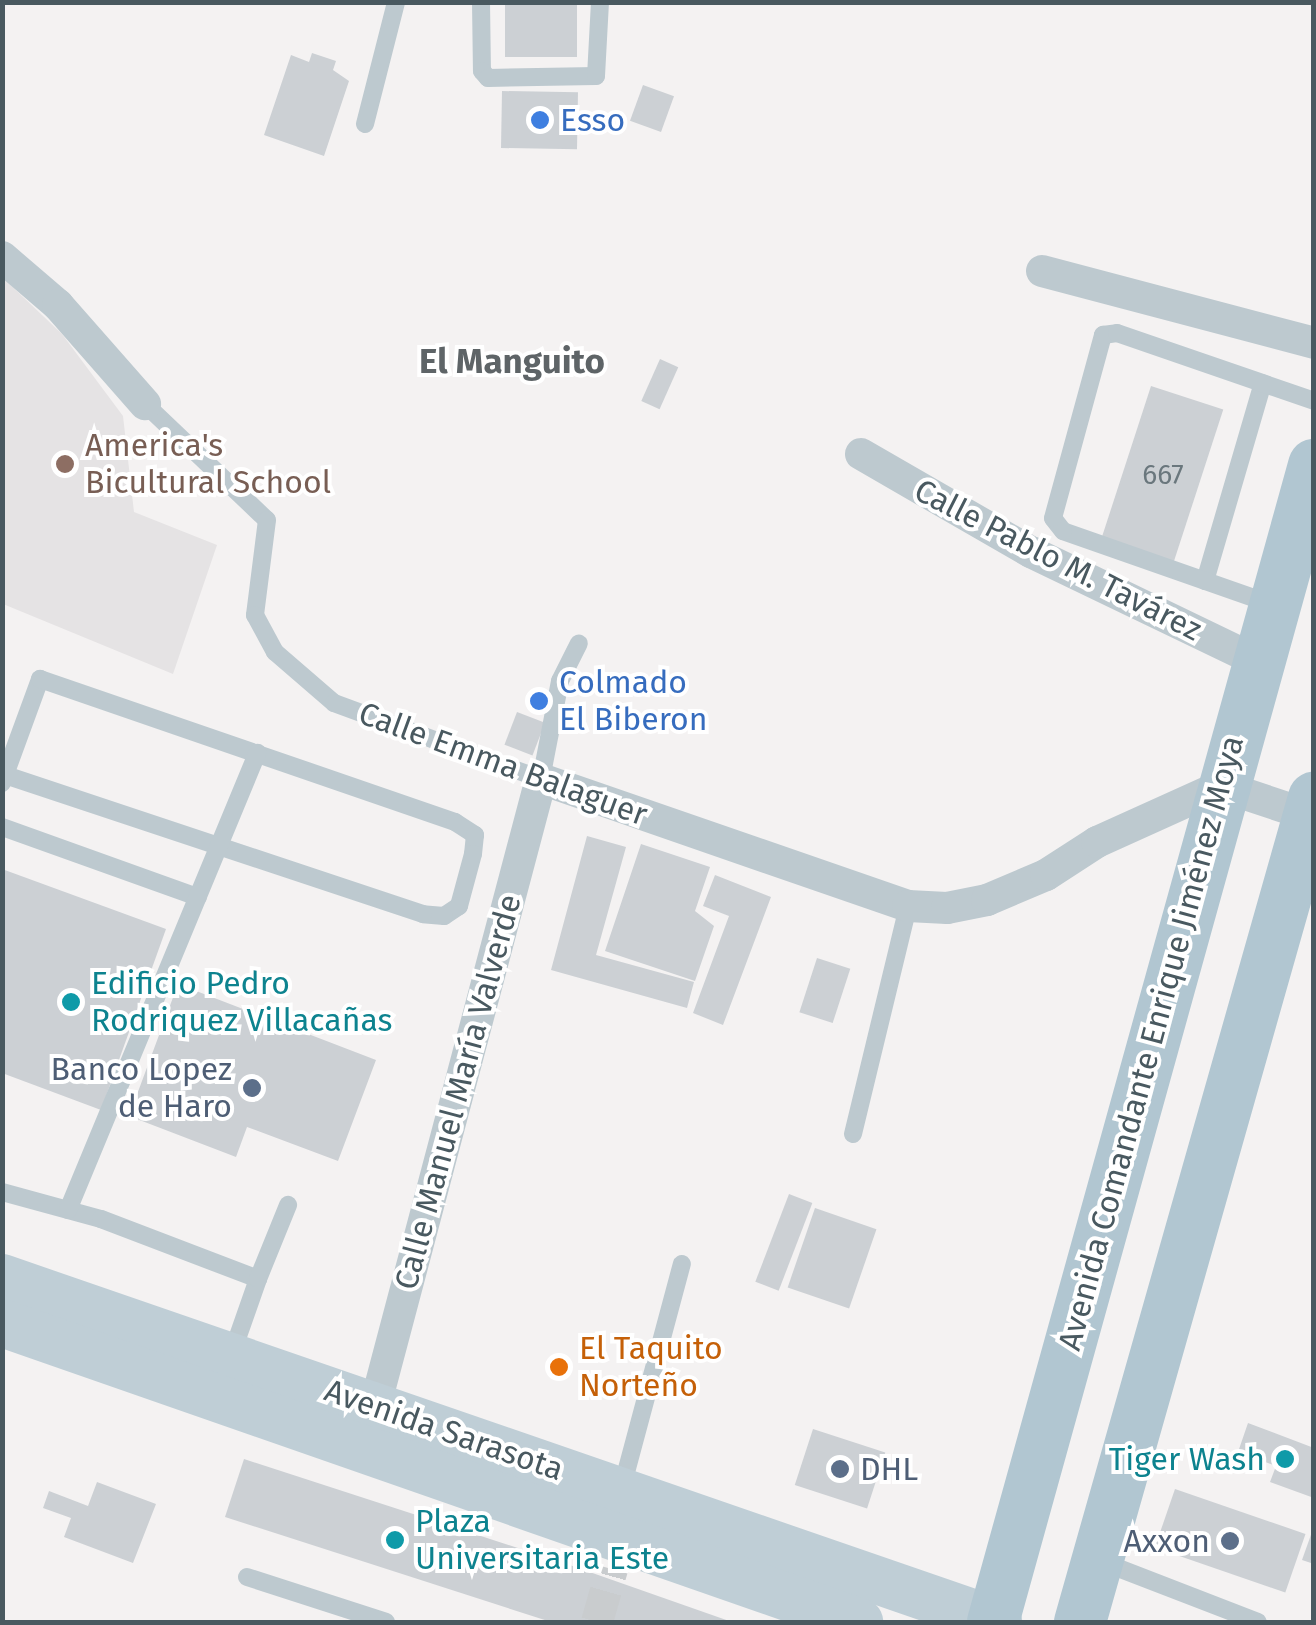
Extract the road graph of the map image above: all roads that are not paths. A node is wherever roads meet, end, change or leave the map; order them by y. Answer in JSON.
{"nodes":[{"id":1,"x":396,"y":2,"type":"edge"},
{"id":2,"x":481,"y":2,"type":"edge"},
{"id":3,"x":600,"y":2,"type":"edge"},
{"id":4,"x":365,"y":124,"type":"dead end"},
{"id":5,"x":2,"y":257,"type":"edge"},
{"id":6,"x":1042,"y":270,"type":"dead end"},
{"id":7,"x":1314,"y":343,"type":"edge"},
{"id":8,"x":1263,"y":383,"type":"junction"},
{"id":9,"x":1314,"y":400,"type":"edge"},
{"id":10,"x":145,"y":404,"type":"joint"},
{"id":11,"x":861,"y":454,"type":"dead end"},
{"id":12,"x":1314,"y":465,"type":"edge"},
{"id":13,"x":1204,"y":581,"type":"junction"},
{"id":14,"x":1273,"y":604,"type":"junction"},
{"id":15,"x":579,"y":644,"type":"dead end"},
{"id":16,"x":1257,"y":661,"type":"junction"},
{"id":17,"x":256,"y":753,"type":"junction"},
{"id":18,"x":541,"y":778,"type":"junction"},
{"id":19,"x":4,"y":779,"type":"edge"},
{"id":20,"x":1221,"y":786,"type":"junction"},
{"id":21,"x":1312,"y":811,"type":"edge"},
{"id":22,"x":2,"y":827,"type":"edge"},
{"id":23,"x":219,"y":842,"type":"junction"},
{"id":24,"x":198,"y":897,"type":"junction"},
{"id":25,"x":908,"y":906,"type":"junction"},
{"id":26,"x":854,"y":1134,"type":"dead end"},
{"id":27,"x":2,"y":1192,"type":"edge"},
{"id":28,"x":288,"y":1205,"type":"dead end"},
{"id":29,"x":68,"y":1210,"type":"junction"},
{"id":30,"x":682,"y":1264,"type":"dead end"},
{"id":31,"x":2,"y":1278,"type":"edge"},
{"id":32,"x":258,"y":1278,"type":"junction"},
{"id":33,"x":5,"y":1334,"type":"edge"},
{"id":34,"x":230,"y":1356,"type":"junction"},
{"id":35,"x":375,"y":1406,"type":"junction"},
{"id":36,"x":618,"y":1532,"type":"junction"},
{"id":37,"x":1098,"y":1560,"type":"junction"},
{"id":38,"x":248,"y":1577,"type":"dead end"},
{"id":39,"x":386,"y":1622,"type":"edge"},
{"id":40,"x":859,"y":1622,"type":"edge"},
{"id":41,"x":995,"y":1622,"type":"edge"},
{"id":42,"x":1080,"y":1622,"type":"edge"},
{"id":43,"x":1258,"y":1622,"type":"edge"}],
"edges":[{"from":1,"to":4,"type":"lane"},
{"from":2,"to":3,"type":"lane"},
{"from":5,"to":10,"type":"street","name":"Calle Emma Balaguer"},
{"from":6,"to":7,"type":"street"},
{"from":8,"to":9,"type":"lane"},
{"from":8,"to":13,"type":"lane"},
{"from":8,"to":13,"type":"lane"},
{"from":10,"to":18,"type":"lane","name":"Calle Emma Balaguer"},
{"from":11,"to":16,"type":"street","name":"Calle Pablo M. Tavárez"},
{"from":12,"to":14,"type":"main road","name":"Avenida Comandante Enrique Jiménez Moya"},
{"from":13,"to":14,"type":"lane"},
{"from":14,"to":16,"type":"main road","name":"Avenida Comandante Enrique Jiménez Moya"},
{"from":15,"to":18,"type":"lane"},
{"from":16,"to":20,"type":"main road","name":"Avenida Comandante Enrique Jiménez Moya"},
{"from":17,"to":19,"type":"lane"},
{"from":17,"to":23,"type":"lane"},
{"from":17,"to":23,"type":"lane"},
{"from":18,"to":25,"type":"street","name":"Calle Emma Balaguer"},
{"from":18,"to":35,"type":"street","name":"Calle Manuel María Valverde"},
{"from":19,"to":23,"type":"lane"},
{"from":20,"to":21,"type":"street"},
{"from":20,"to":25,"type":"street","name":"Calle Emma Balaguer"},
{"from":20,"to":41,"type":"main road","name":"Avenida Comandante Enrique Jiménez Moya"},
{"from":21,"to":37,"type":"main road"},
{"from":22,"to":24,"type":"lane"},
{"from":23,"to":24,"type":"lane"},
{"from":24,"to":29,"type":"lane"},
{"from":25,"to":26,"type":"lane"},
{"from":27,"to":29,"type":"lane"},
{"from":28,"to":32,"type":"lane"},
{"from":29,"to":32,"type":"lane"},
{"from":30,"to":36,"type":"lane"},
{"from":31,"to":34,"type":"main road","name":"Avenida Sarasota"},
{"from":32,"to":34,"type":"lane"},
{"from":33,"to":36,"type":"main road","name":"Avenida Sarasota"},
{"from":34,"to":35,"type":"main road","name":"Avenida Sarasota"},
{"from":35,"to":36,"type":"main road","name":"Avenida Sarasota"},
{"from":36,"to":40,"type":"main road","name":"Avenida Sarasota"},
{"from":36,"to":41,"type":"main road","name":"Avenida Sarasota"},
{"from":37,"to":42,"type":"main road"},
{"from":37,"to":43,"type":"lane"},
{"from":38,"to":39,"type":"lane"}]}
